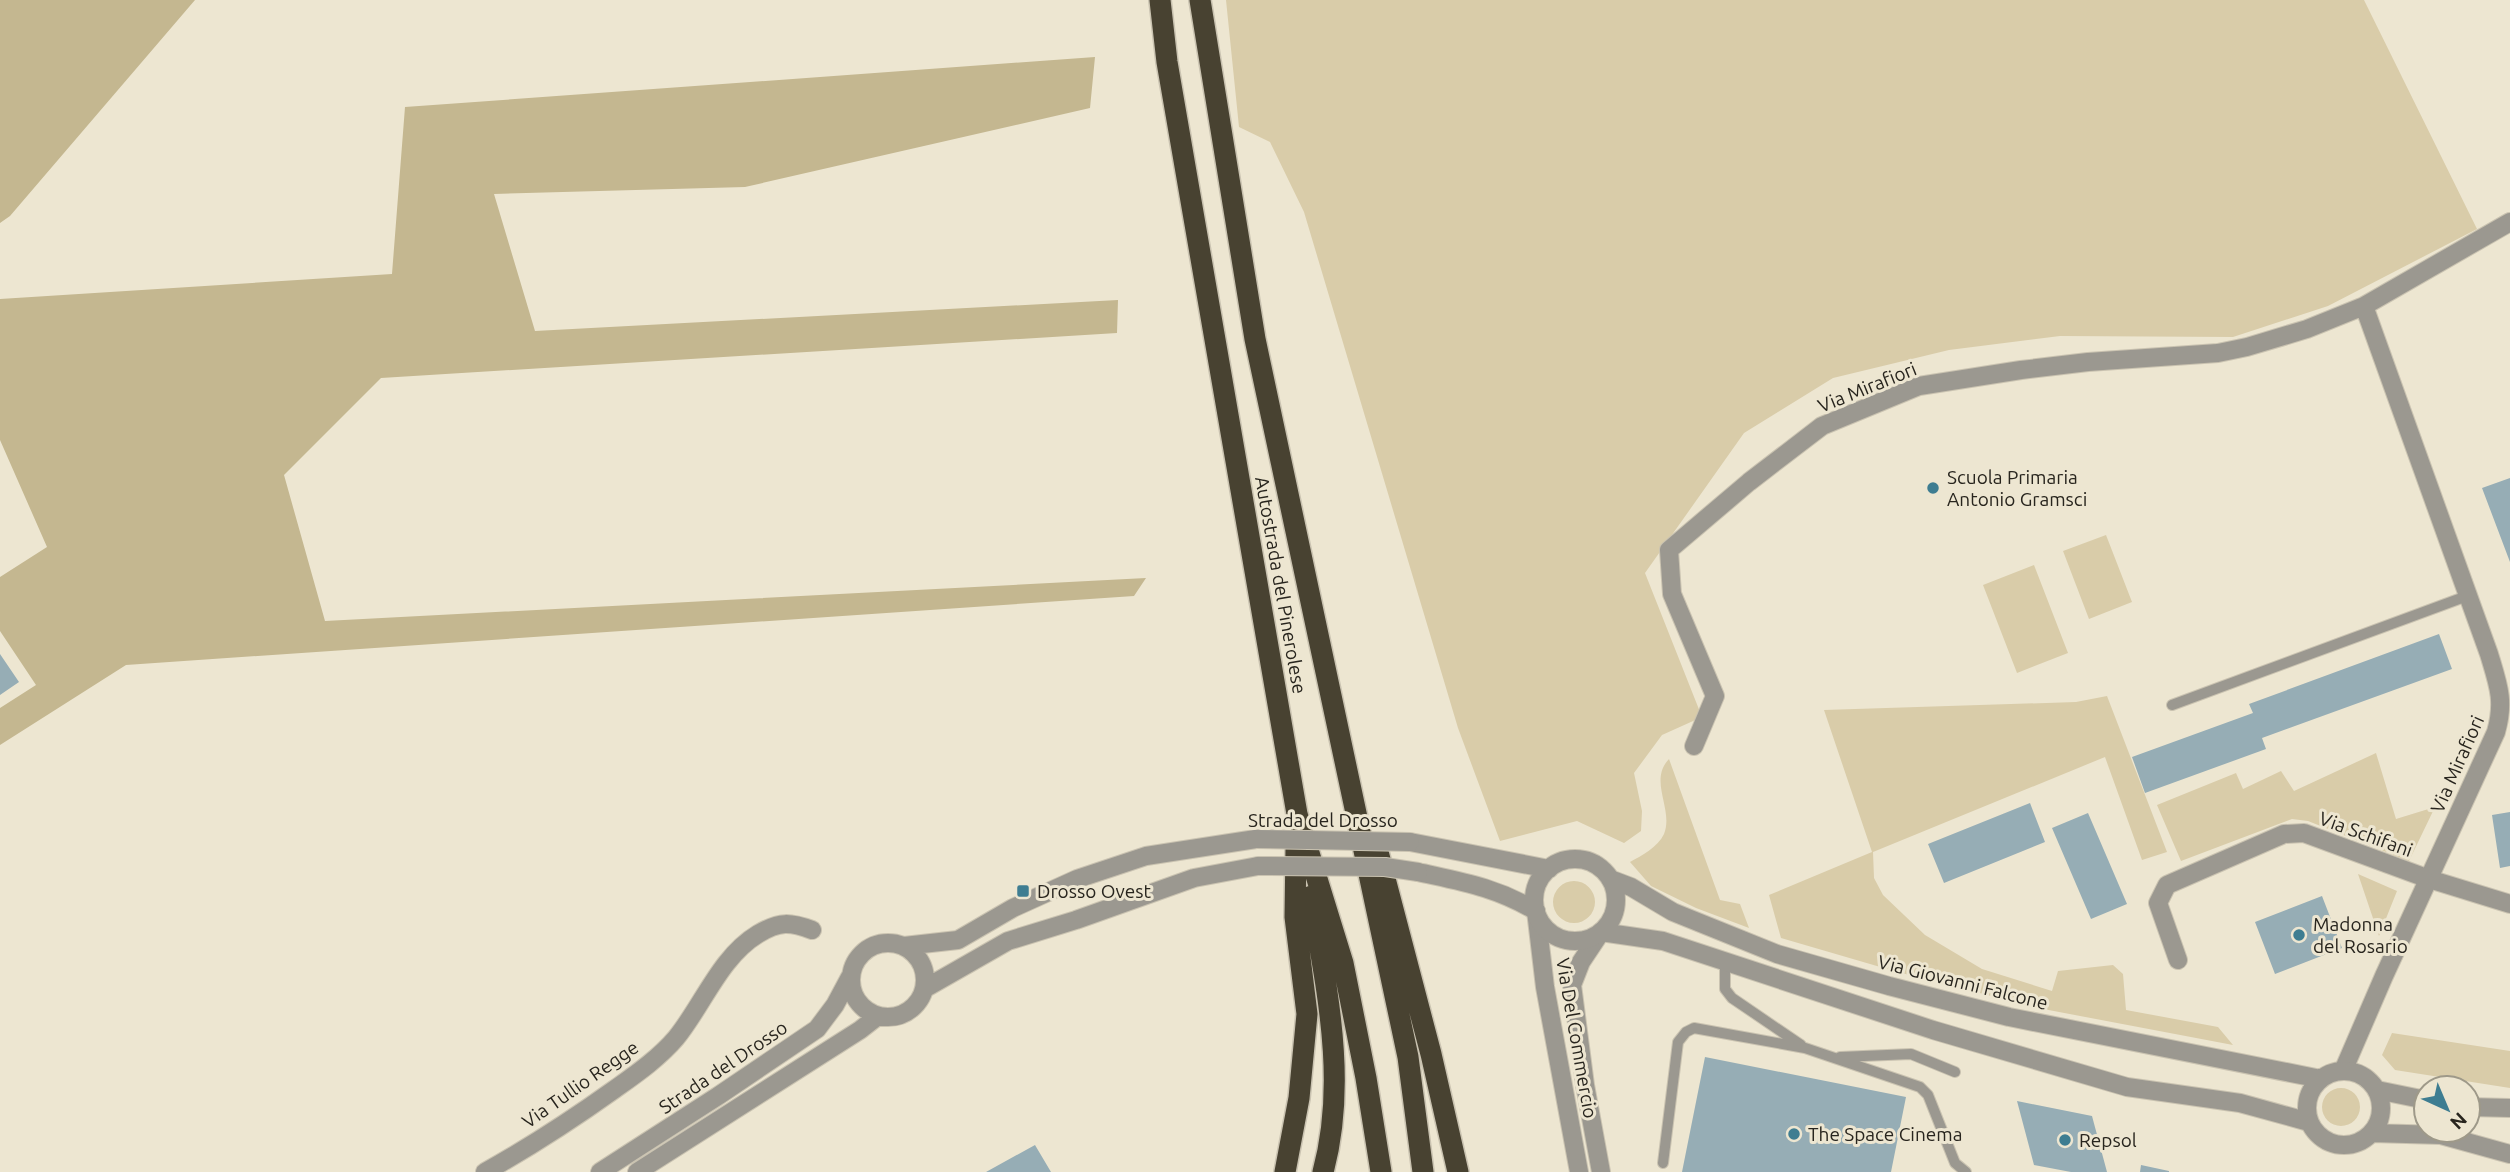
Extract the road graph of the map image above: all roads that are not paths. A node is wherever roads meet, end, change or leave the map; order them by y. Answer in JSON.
{"nodes":[{"id":1,"x":1160,"y":0,"type":"edge"},
{"id":2,"x":1200,"y":0,"type":"edge"},
{"id":3,"x":2510,"y":222,"type":"edge"},
{"id":4,"x":2364,"y":306,"type":"junction"},
{"id":5,"x":2467,"y":596,"type":"junction"},
{"id":6,"x":1327,"y":675,"type":"junction"},
{"id":7,"x":2172,"y":705,"type":"dead end"},
{"id":8,"x":1694,"y":746,"type":"dead end"},
{"id":9,"x":1297,"y":814,"type":"junction"},
{"id":10,"x":1549,"y":869,"type":"junction"},
{"id":11,"x":1610,"y":879,"type":"junction"},
{"id":12,"x":2429,"y":879,"type":"junction"},
{"id":13,"x":2510,"y":904,"type":"edge"},
{"id":14,"x":1536,"y":911,"type":"junction"},
{"id":15,"x":812,"y":930,"type":"dead end"},
{"id":16,"x":1601,"y":932,"type":"junction"},
{"id":17,"x":904,"y":946,"type":"junction"},
{"id":18,"x":2178,"y":960,"type":"dead end"},
{"id":19,"x":1726,"y":962,"type":"junction"},
{"id":20,"x":850,"y":977,"type":"junction"},
{"id":21,"x":924,"y":989,"type":"junction"},
{"id":22,"x":878,"y":1016,"type":"junction"},
{"id":23,"x":1805,"y":1048,"type":"junction"},
{"id":24,"x":1833,"y":1057,"type":"junction"},
{"id":25,"x":2343,"y":1071,"type":"junction"},
{"id":26,"x":1955,"y":1072,"type":"dead end"},
{"id":27,"x":2321,"y":1079,"type":"junction"},
{"id":28,"x":2377,"y":1090,"type":"junction"},
{"id":29,"x":2412,"y":1097,"type":"edge"},
{"id":30,"x":2482,"y":1107,"type":"edge"},
{"id":31,"x":2510,"y":1108,"type":"edge"},
{"id":32,"x":2309,"y":1122,"type":"junction"},
{"id":33,"x":2372,"y":1133,"type":"junction"},
{"id":34,"x":2510,"y":1154,"type":"edge"},
{"id":35,"x":1663,"y":1163,"type":"dead end"},
{"id":36,"x":485,"y":1172,"type":"edge"},
{"id":37,"x":600,"y":1172,"type":"edge"},
{"id":38,"x":636,"y":1172,"type":"edge"},
{"id":39,"x":1285,"y":1172,"type":"edge"},
{"id":40,"x":1323,"y":1172,"type":"edge"},
{"id":41,"x":1381,"y":1172,"type":"edge"},
{"id":42,"x":1423,"y":1172,"type":"edge"},
{"id":43,"x":1458,"y":1172,"type":"edge"},
{"id":44,"x":1579,"y":1172,"type":"edge"},
{"id":45,"x":1601,"y":1172,"type":"edge"},
{"id":46,"x":1966,"y":1172,"type":"edge"}],
"edges":[{"from":1,"to":9,"type":"highway","name":"Autostrada del Pinerolese"},
{"from":2,"to":6,"type":"highway","name":"Autostrada del Pinerolese"},
{"from":3,"to":4,"type":"street","name":"Via Mirafiori"},
{"from":4,"to":5,"type":"street","name":"Via Mirafiori"},
{"from":4,"to":8,"type":"street","name":"Via Mirafiori"},
{"from":5,"to":7,"type":"lane"},
{"from":5,"to":12,"type":"street","name":"Via Mirafiori"},
{"from":6,"to":42,"type":"highway","name":"Autostrada del Pinerolese"},
{"from":6,"to":43,"type":"highway"},
{"from":9,"to":39,"type":"highway"},
{"from":9,"to":40,"type":"highway"},
{"from":9,"to":41,"type":"highway","name":"Autostrada del Pinerolese"},
{"from":10,"to":11,"type":"street","name":"Via Giovanni Falcone"},
{"from":10,"to":14,"type":"street"},
{"from":10,"to":17,"type":"street","name":"Strada del Drosso","bridge":true},
{"from":11,"to":16,"type":"street"},
{"from":11,"to":27,"type":"street","name":"Via Giovanni Falcone"},
{"from":12,"to":13,"type":"street","name":"Via Schifani"},
{"from":12,"to":18,"type":"street","name":"Via Schifani"},
{"from":12,"to":25,"type":"street","name":"Via Mirafiori"},
{"from":14,"to":16,"type":"street"},
{"from":14,"to":21,"type":"street","bridge":true},
{"from":14,"to":44,"type":"street","name":"Via Del Commercio"},
{"from":15,"to":36,"type":"street","name":"Via Tullio Regge"},
{"from":16,"to":19,"type":"street"},
{"from":16,"to":45,"type":"street","name":"Via Del Commercio"},
{"from":17,"to":20,"type":"street"},
{"from":17,"to":21,"type":"street"},
{"from":19,"to":23,"type":"lane"},
{"from":19,"to":32,"type":"street"},
{"from":20,"to":22,"type":"street"},
{"from":20,"to":37,"type":"street","name":"Strada del Drosso"},
{"from":21,"to":22,"type":"street"},
{"from":22,"to":38,"type":"street","name":"Strada del Drosso"},
{"from":23,"to":24,"type":"lane"},
{"from":23,"to":35,"type":"lane"},
{"from":24,"to":26,"type":"lane"},
{"from":24,"to":46,"type":"lane"},
{"from":25,"to":27,"type":"street"},
{"from":25,"to":28,"type":"street"},
{"from":27,"to":32,"type":"street"},
{"from":28,"to":29,"type":"street"},
{"from":28,"to":33,"type":"street"},
{"from":30,"to":31,"type":"street"},
{"from":32,"to":33,"type":"street"},
{"from":33,"to":34,"type":"street"}]}
